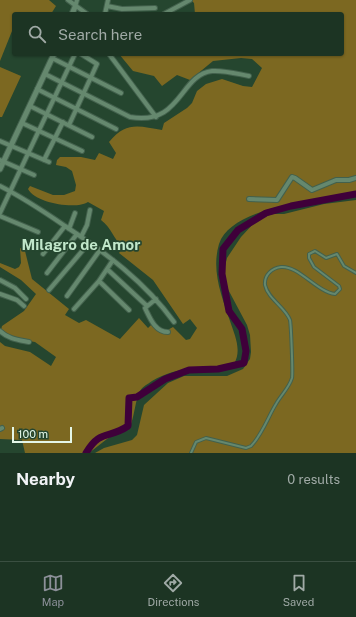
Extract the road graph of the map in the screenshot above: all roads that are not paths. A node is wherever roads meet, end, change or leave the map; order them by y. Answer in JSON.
{"nodes":[{"id":1,"x":68,"y":0,"type":"edge"},
{"id":2,"x":77,"y":0,"type":"edge"},
{"id":3,"x":108,"y":0,"type":"edge"},
{"id":4,"x":190,"y":0,"type":"edge"},
{"id":5,"x":107,"y":6,"type":"junction"},
{"id":6,"x":75,"y":7,"type":"junction"},
{"id":7,"x":155,"y":8,"type":"dead end"},
{"id":8,"x":73,"y":12,"type":"edge"},
{"id":9,"x":84,"y":12,"type":"edge"},
{"id":10,"x":106,"y":12,"type":"edge"},
{"id":11,"x":168,"y":12,"type":"edge"},
{"id":12,"x":53,"y":56,"type":"edge"},
{"id":13,"x":74,"y":56,"type":"edge"},
{"id":14,"x":85,"y":56,"type":"edge"},
{"id":15,"x":110,"y":56,"type":"edge"},
{"id":16,"x":69,"y":67,"type":"junction"},
{"id":17,"x":45,"y":74,"type":"junction"},
{"id":18,"x":249,"y":76,"type":"dead end"},
{"id":19,"x":91,"y":78,"type":"junction"},
{"id":20,"x":62,"y":82,"type":"junction"},
{"id":21,"x":38,"y":89,"type":"junction"},
{"id":22,"x":84,"y":93,"type":"junction"},
{"id":23,"x":121,"y":93,"type":"dead end"},
{"id":24,"x":55,"y":98,"type":"junction"},
{"id":25,"x":30,"y":106,"type":"junction"},
{"id":26,"x":77,"y":109,"type":"junction"},
{"id":27,"x":47,"y":114,"type":"junction"},
{"id":28,"x":156,"y":117,"type":"junction"},
{"id":29,"x":62,"y":122,"type":"junction"},
{"id":30,"x":22,"y":123,"type":"junction"},
{"id":31,"x":69,"y":125,"type":"junction"},
{"id":32,"x":116,"y":129,"type":"dead end"},
{"id":33,"x":38,"y":130,"type":"junction"},
{"id":34,"x":92,"y":137,"type":"dead end"},
{"id":35,"x":55,"y":138,"type":"junction"},
{"id":36,"x":0,"y":141,"type":"edge"},
{"id":37,"x":11,"y":146,"type":"junction"},
{"id":38,"x":82,"y":151,"type":"dead end"},
{"id":39,"x":28,"y":154,"type":"junction"},
{"id":40,"x":2,"y":160,"type":"edge"},
{"id":41,"x":44,"y":160,"type":"junction"},
{"id":42,"x":49,"y":162,"type":"dead end"},
{"id":43,"x":0,"y":169,"type":"edge"},
{"id":44,"x":21,"y":169,"type":"junction"},
{"id":45,"x":34,"y":175,"type":"dead end"},
{"id":46,"x":356,"y":178,"type":"edge"},
{"id":47,"x":0,"y":186,"type":"edge"},
{"id":48,"x":11,"y":191,"type":"junction"},
{"id":49,"x":249,"y":199,"type":"dead end"},
{"id":50,"x":90,"y":210,"type":"dead end"},
{"id":51,"x":0,"y":213,"type":"edge"},
{"id":52,"x":75,"y":213,"type":"dead end"},
{"id":53,"x":0,"y":216,"type":"edge"},
{"id":54,"x":67,"y":228,"type":"junction"},
{"id":55,"x":38,"y":232,"type":"dead end"},
{"id":56,"x":77,"y":234,"type":"junction"},
{"id":57,"x":81,"y":237,"type":"junction"},
{"id":58,"x":89,"y":243,"type":"junction"},
{"id":59,"x":100,"y":250,"type":"junction"},
{"id":60,"x":43,"y":254,"type":"dead end"},
{"id":61,"x":113,"y":260,"type":"junction"},
{"id":62,"x":107,"y":268,"type":"junction"},
{"id":63,"x":47,"y":273,"type":"dead end"},
{"id":64,"x":356,"y":273,"type":"edge"},
{"id":65,"x":0,"y":280,"type":"edge"},
{"id":66,"x":99,"y":281,"type":"junction"},
{"id":67,"x":49,"y":290,"type":"dead end"},
{"id":68,"x":0,"y":294,"type":"edge"},
{"id":69,"x":67,"y":296,"type":"dead end"},
{"id":70,"x":26,"y":299,"type":"dead end"},
{"id":71,"x":156,"y":299,"type":"junction"},
{"id":72,"x":24,"y":306,"type":"dead end"},
{"id":73,"x":147,"y":306,"type":"junction"},
{"id":74,"x":74,"y":309,"type":"dead end"},
{"id":75,"x":129,"y":310,"type":"dead end"},
{"id":76,"x":174,"y":322,"type":"dead end"},
{"id":77,"x":0,"y":331,"type":"edge"},
{"id":78,"x":168,"y":332,"type":"dead end"},
{"id":79,"x":29,"y":342,"type":"dead end"},
{"id":80,"x":191,"y":453,"type":"edge"}],
"edges":[{"from":1,"to":6,"type":"street"},
{"from":2,"to":6,"type":"street"},
{"from":3,"to":5,"type":"street"},
{"from":4,"to":11,"type":"street"},
{"from":5,"to":7,"type":"street"},
{"from":5,"to":10,"type":"street"},
{"from":6,"to":8,"type":"street"},
{"from":6,"to":9,"type":"street"},
{"from":12,"to":16,"type":"street"},
{"from":12,"to":17,"type":"street"},
{"from":13,"to":16,"type":"street"},
{"from":14,"to":19,"type":"street"},
{"from":15,"to":28,"type":"street"},
{"from":16,"to":19,"type":"street"},
{"from":16,"to":20,"type":"street"},
{"from":17,"to":20,"type":"street"},
{"from":17,"to":21,"type":"street"},
{"from":18,"to":28,"type":"street"},
{"from":19,"to":22,"type":"street"},
{"from":19,"to":23,"type":"street"},
{"from":20,"to":22,"type":"street"},
{"from":20,"to":24,"type":"street"},
{"from":21,"to":24,"type":"street"},
{"from":21,"to":25,"type":"street"},
{"from":22,"to":26,"type":"street"},
{"from":22,"to":28,"type":"street"},
{"from":24,"to":26,"type":"street"},
{"from":24,"to":27,"type":"street"},
{"from":25,"to":27,"type":"street"},
{"from":25,"to":30,"type":"street"},
{"from":26,"to":31,"type":"street"},
{"from":26,"to":32,"type":"street"},
{"from":27,"to":29,"type":"street"},
{"from":27,"to":33,"type":"street"},
{"from":29,"to":31,"type":"street"},
{"from":29,"to":35,"type":"street"},
{"from":30,"to":33,"type":"street"},
{"from":30,"to":37,"type":"street"},
{"from":31,"to":34,"type":"street"},
{"from":33,"to":35,"type":"street"},
{"from":33,"to":39,"type":"street"},
{"from":35,"to":38,"type":"street"},
{"from":35,"to":41,"type":"street"},
{"from":36,"to":37,"type":"street"},
{"from":37,"to":39,"type":"street"},
{"from":37,"to":40,"type":"street"},
{"from":39,"to":41,"type":"street"},
{"from":39,"to":44,"type":"street"},
{"from":40,"to":43,"type":"street"},
{"from":40,"to":44,"type":"street"},
{"from":41,"to":42,"type":"street"},
{"from":44,"to":45,"type":"street"},
{"from":44,"to":48,"type":"street"},
{"from":46,"to":49,"type":"street"},
{"from":47,"to":48,"type":"street"},
{"from":48,"to":51,"type":"street"},
{"from":48,"to":54,"type":"street"},
{"from":50,"to":57,"type":"street"},
{"from":52,"to":54,"type":"street"},
{"from":53,"to":55,"type":"street"},
{"from":54,"to":56,"type":"street"},
{"from":54,"to":60,"type":"street"},
{"from":56,"to":57,"type":"street"},
{"from":56,"to":63,"type":"street"},
{"from":57,"to":58,"type":"street"},
{"from":58,"to":59,"type":"street"},
{"from":58,"to":67,"type":"street"},
{"from":59,"to":61,"type":"street"},
{"from":59,"to":69,"type":"street"},
{"from":61,"to":62,"type":"street"},
{"from":61,"to":71,"type":"street"},
{"from":62,"to":66,"type":"street"},
{"from":62,"to":73,"type":"street"},
{"from":64,"to":80,"type":"lane"},
{"from":65,"to":70,"type":"street"},
{"from":66,"to":74,"type":"street"},
{"from":66,"to":75,"type":"street"},
{"from":68,"to":72,"type":"street"},
{"from":71,"to":73,"type":"street"},
{"from":71,"to":76,"type":"street"},
{"from":73,"to":78,"type":"street"},
{"from":77,"to":79,"type":"street"}]}
